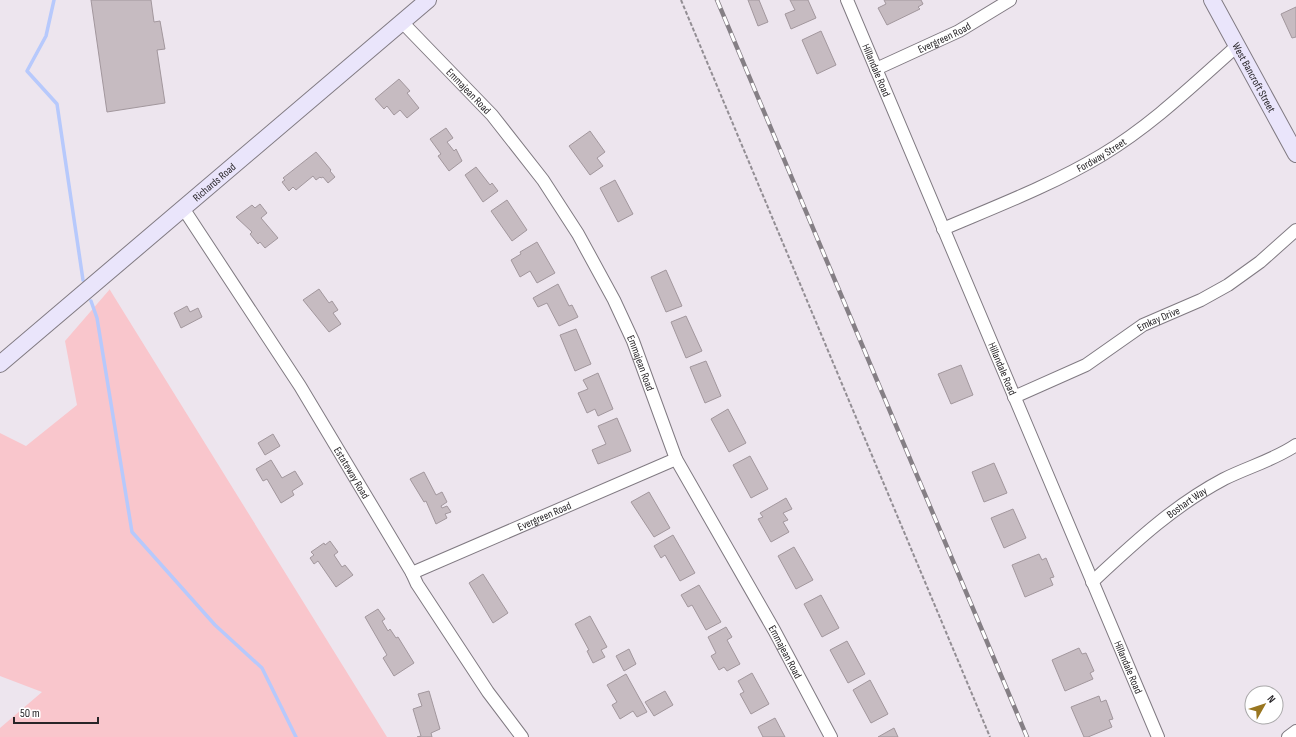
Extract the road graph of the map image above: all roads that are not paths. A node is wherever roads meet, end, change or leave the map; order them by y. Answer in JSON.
{"nodes":[{"id":1,"x":428,"y":0,"type":"edge"},
{"id":2,"x":847,"y":0,"type":"edge"},
{"id":3,"x":1010,"y":0,"type":"edge"},
{"id":4,"x":1212,"y":0,"type":"edge"},
{"id":5,"x":402,"y":22,"type":"junction"},
{"id":6,"x":1237,"y":46,"type":"junction"},
{"id":7,"x":876,"y":69,"type":"junction"},
{"id":8,"x":1296,"y":154,"type":"edge"},
{"id":9,"x":183,"y":208,"type":"junction"},
{"id":10,"x":943,"y":229,"type":"junction"},
{"id":11,"x":1296,"y":230,"type":"edge"},
{"id":12,"x":0,"y":364,"type":"edge"},
{"id":13,"x":1014,"y":398,"type":"junction"},
{"id":14,"x":1296,"y":445,"type":"edge"},
{"id":15,"x":676,"y":459,"type":"junction"},
{"id":16,"x":412,"y":573,"type":"junction"},
{"id":17,"x":1092,"y":582,"type":"junction"},
{"id":18,"x":1296,"y":731,"type":"edge"},
{"id":19,"x":522,"y":737,"type":"edge"},
{"id":20,"x":831,"y":737,"type":"edge"},
{"id":21,"x":1158,"y":737,"type":"edge"},
{"id":22,"x":1288,"y":737,"type":"edge"}],
"edges":[{"from":1,"to":5,"type":"street","name":"Richards Road"},
{"from":2,"to":7,"type":"street","name":"Hillandale Road"},
{"from":3,"to":7,"type":"street","name":"Evergreen Road"},
{"from":4,"to":6,"type":"street","name":"West Bancroft Street"},
{"from":5,"to":9,"type":"street","name":"Richards Road"},
{"from":5,"to":15,"type":"street","name":"Emmajean Road"},
{"from":6,"to":8,"type":"street","name":"West Bancroft Street"},
{"from":6,"to":10,"type":"street","name":"Fordway Street"},
{"from":7,"to":10,"type":"street","name":"Hillandale Road"},
{"from":9,"to":12,"type":"street","name":"Richards Road"},
{"from":9,"to":16,"type":"street","name":"Estateway Road"},
{"from":10,"to":13,"type":"street","name":"Hillandale Road"},
{"from":11,"to":13,"type":"street","name":"Emkay Drive"},
{"from":13,"to":17,"type":"street","name":"Hillandale Road"},
{"from":14,"to":17,"type":"street","name":"Boshart Way"},
{"from":15,"to":16,"type":"street","name":"Evergreen Road"},
{"from":15,"to":20,"type":"street","name":"Emmajean Road"},
{"from":16,"to":19,"type":"street","name":"Estateway Road"},
{"from":17,"to":21,"type":"street","name":"Hillandale Road"},
{"from":18,"to":22,"type":"street"}]}
